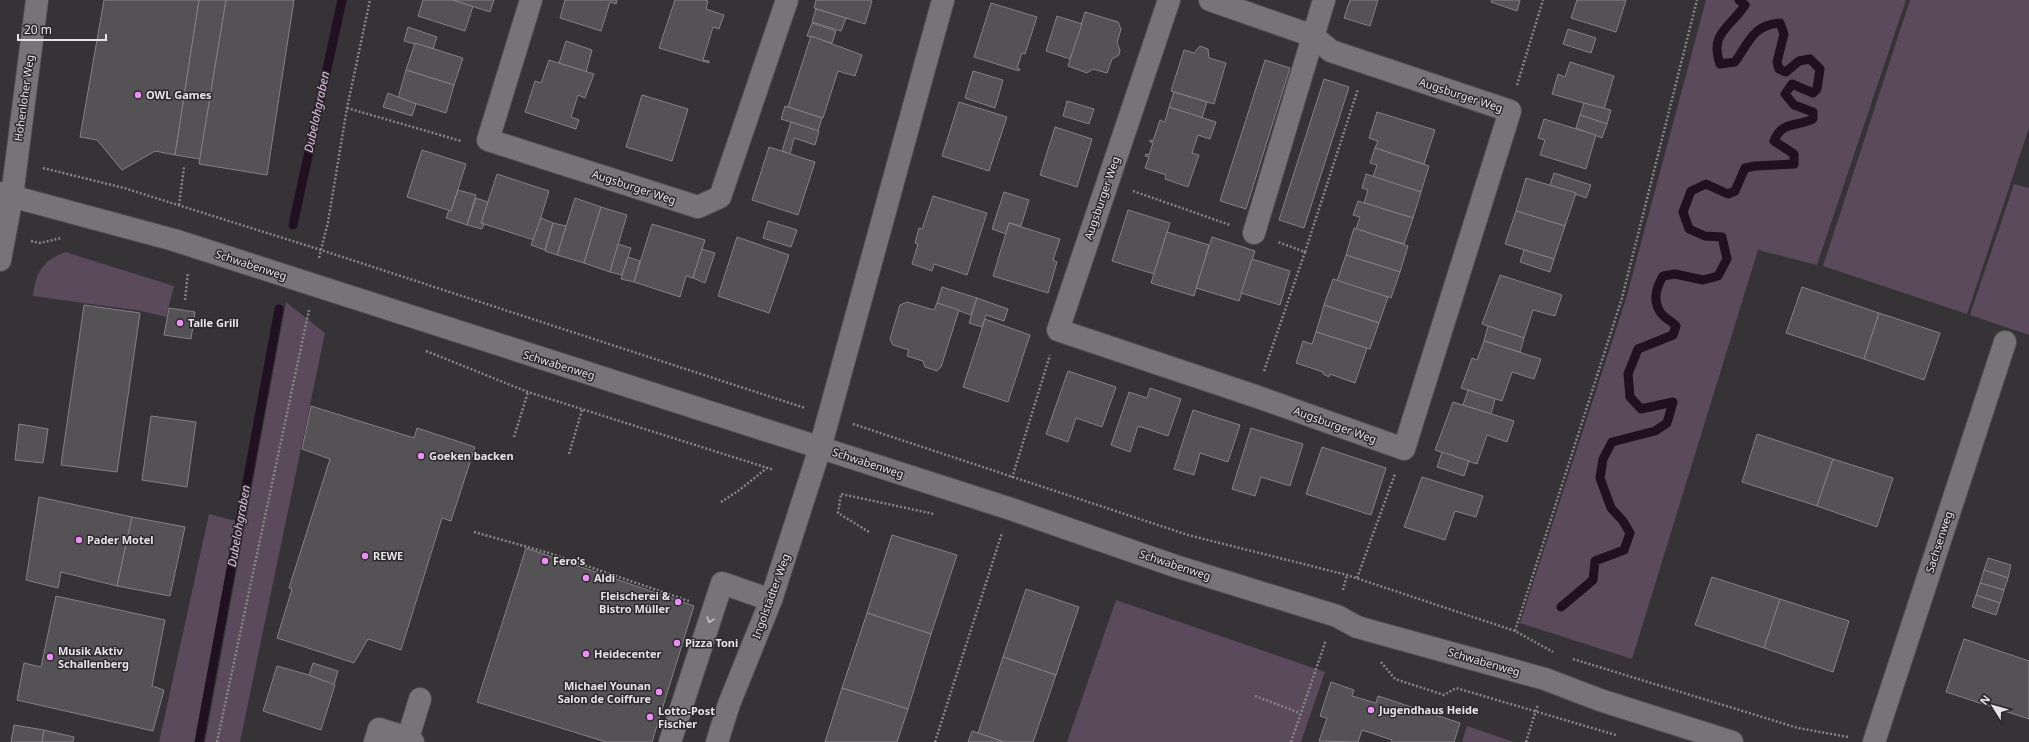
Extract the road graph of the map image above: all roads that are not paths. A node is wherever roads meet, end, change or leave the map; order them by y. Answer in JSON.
{"nodes":[{"id":1,"x":37,"y":0,"type":"edge"},
{"id":2,"x":531,"y":0,"type":"edge"},
{"id":3,"x":787,"y":0,"type":"edge"},
{"id":4,"x":944,"y":0,"type":"edge"},
{"id":5,"x":1169,"y":0,"type":"edge"},
{"id":6,"x":1210,"y":0,"type":"edge"},
{"id":7,"x":1324,"y":0,"type":"edge"},
{"id":8,"x":1313,"y":36,"type":"junction"},
{"id":9,"x":6,"y":194,"type":"edge"},
{"id":10,"x":1254,"y":233,"type":"road end"},
{"id":11,"x":0,"y":260,"type":"edge"},
{"id":12,"x":2005,"y":342,"type":"dead end"},
{"id":13,"x":820,"y":448,"type":"junction"},
{"id":14,"x":771,"y":600,"type":"junction"},
{"id":15,"x":420,"y":699,"type":"dead end"},
{"id":16,"x":411,"y":740,"type":"edge"},
{"id":17,"x":375,"y":742,"type":"edge"},
{"id":18,"x":670,"y":742,"type":"edge"},
{"id":19,"x":717,"y":742,"type":"edge"},
{"id":20,"x":1732,"y":742,"type":"edge"},
{"id":21,"x":1874,"y":742,"type":"edge"}],
"edges":[{"from":1,"to":9,"type":"street","name":"Hohenloher Weg"},
{"from":2,"to":3,"type":"street","name":"Augsburger Weg"},
{"from":4,"to":13,"type":"street"},
{"from":5,"to":8,"type":"street","name":"Augsburger Weg"},
{"from":6,"to":8,"type":"street","name":"Augsburger Weg"},
{"from":7,"to":8,"type":"street"},
{"from":8,"to":10,"type":"street"},
{"from":9,"to":11,"type":"street","name":"Hohenloher Weg"},
{"from":9,"to":13,"type":"street","name":"Schwabenweg"},
{"from":12,"to":21,"type":"street","name":"Sachsenweg"},
{"from":13,"to":14,"type":"street","name":"Ingolstädter Weg"},
{"from":13,"to":20,"type":"street","name":"Schwabenweg"},
{"from":14,"to":18,"type":"street","one_way":true},
{"from":14,"to":19,"type":"street","name":"Ingolstädter Weg"},
{"from":15,"to":16,"type":"street"},
{"from":16,"to":17,"type":"street"}]}
